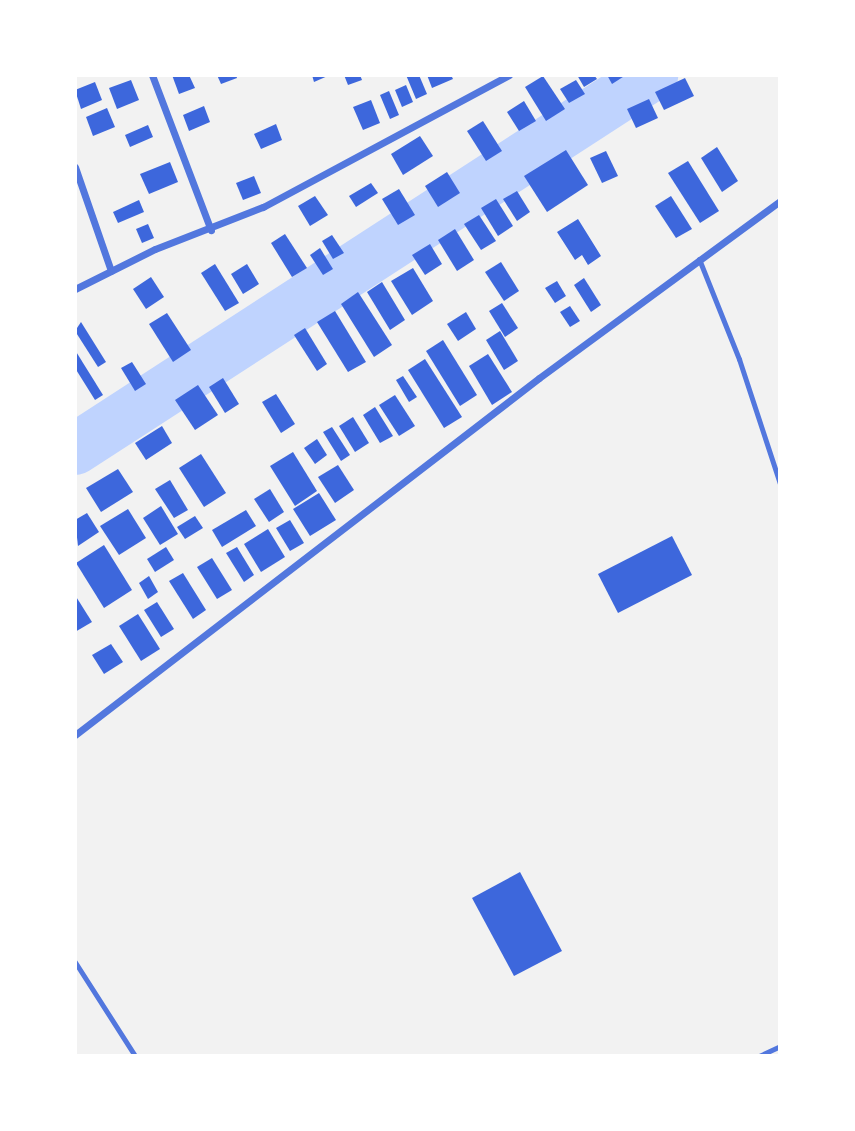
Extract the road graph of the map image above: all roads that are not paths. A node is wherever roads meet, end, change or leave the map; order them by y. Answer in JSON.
{"nodes":[{"id":1,"x":152,"y":75,"type":"edge"},
{"id":2,"x":509,"y":75,"type":"edge"},
{"id":3,"x":500,"y":78,"type":"edge"},
{"id":4,"x":75,"y":167,"type":"edge"},
{"id":5,"x":780,"y":201,"type":"edge"},
{"id":6,"x":211,"y":230,"type":"junction"},
{"id":7,"x":699,"y":259,"type":"junction"},
{"id":8,"x":111,"y":271,"type":"junction"},
{"id":9,"x":75,"y":289,"type":"edge"},
{"id":10,"x":780,"y":484,"type":"edge"},
{"id":11,"x":75,"y":735,"type":"edge"},
{"id":12,"x":75,"y":961,"type":"edge"},
{"id":13,"x":780,"y":1046,"type":"edge"},
{"id":14,"x":135,"y":1056,"type":"edge"},
{"id":15,"x":759,"y":1056,"type":"edge"}],
"edges":[{"from":1,"to":6,"type":"street"},
{"from":2,"to":3,"type":"street"},
{"from":3,"to":6,"type":"street"},
{"from":4,"to":8,"type":"street"},
{"from":5,"to":7,"type":"street"},
{"from":6,"to":8,"type":"street"},
{"from":7,"to":10,"type":"lane"},
{"from":7,"to":11,"type":"street"},
{"from":8,"to":9,"type":"street"},
{"from":12,"to":14,"type":"lane"},
{"from":13,"to":15,"type":"lane"}]}
